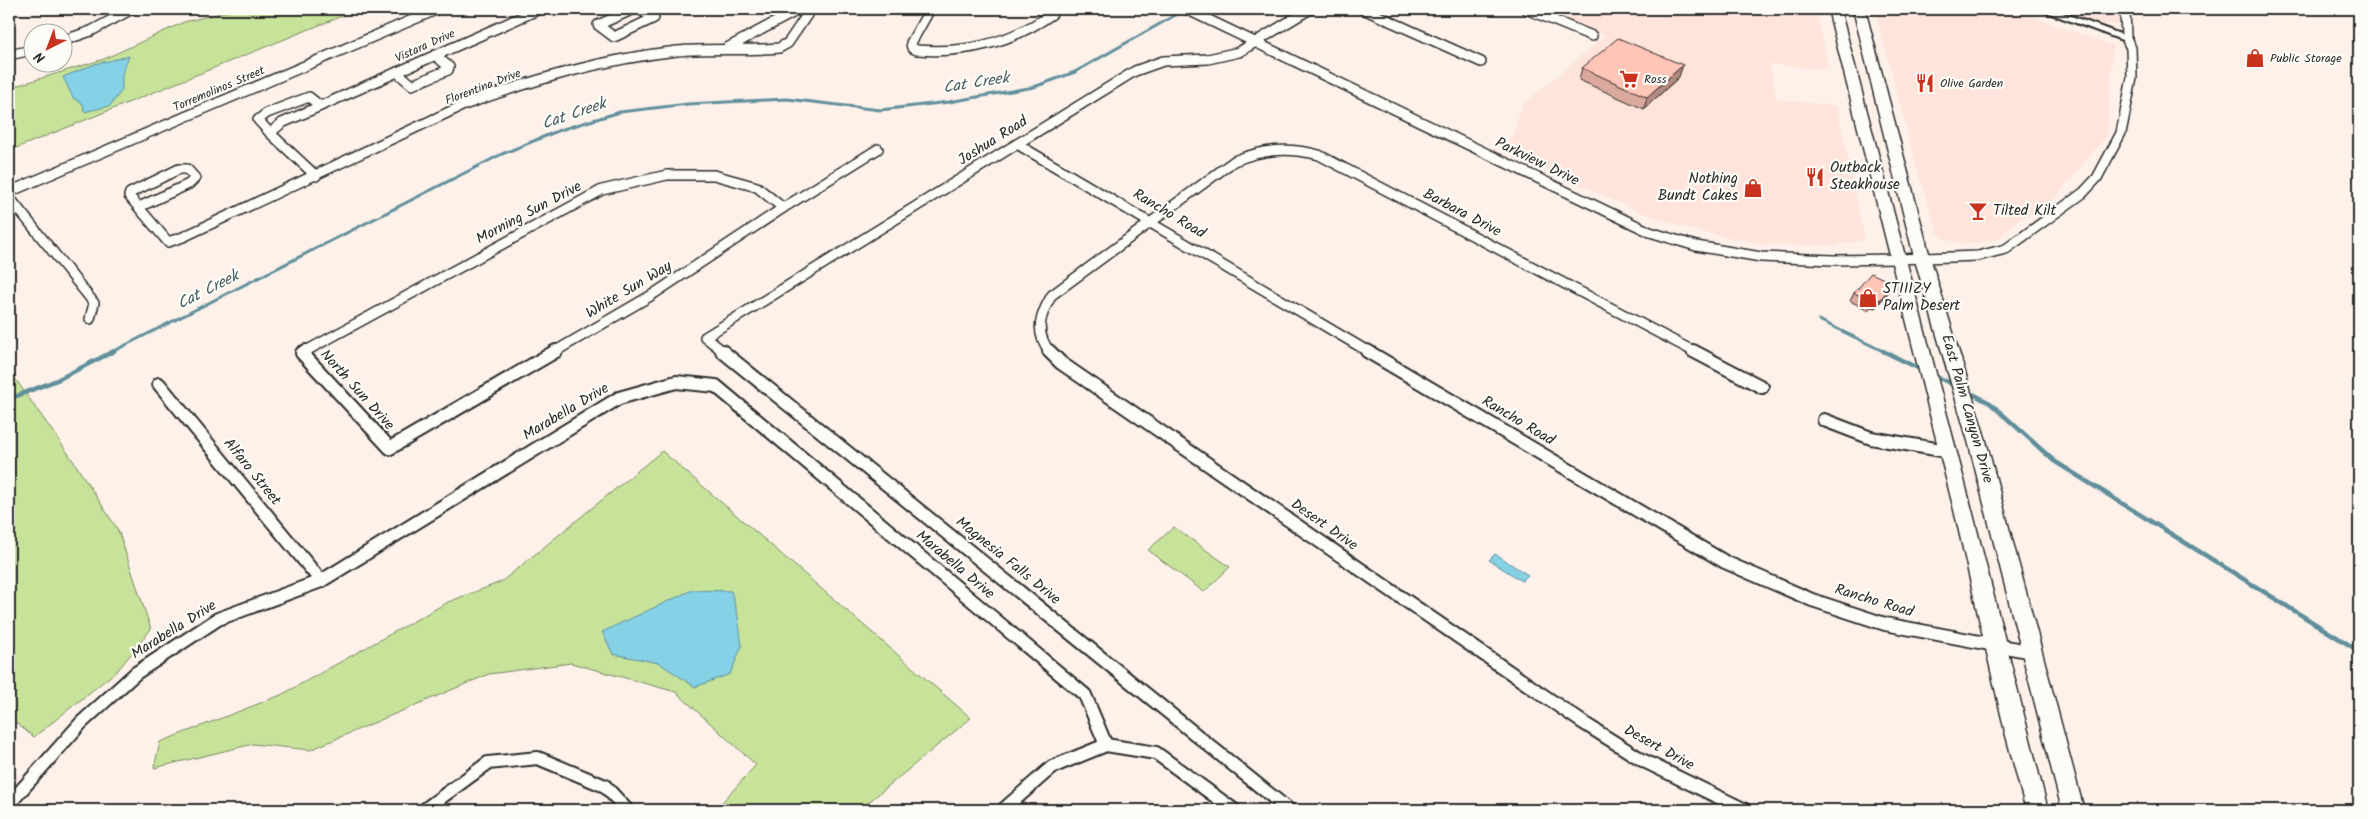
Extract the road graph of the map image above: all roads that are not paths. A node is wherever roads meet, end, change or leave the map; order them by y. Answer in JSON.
{"nodes":[{"id":1,"x":132,"y":9,"type":"edge"},
{"id":2,"x":438,"y":9,"type":"edge"},
{"id":3,"x":540,"y":9,"type":"edge"},
{"id":4,"x":634,"y":9,"type":"edge"},
{"id":5,"x":639,"y":9,"type":"edge"},
{"id":6,"x":800,"y":9,"type":"edge"},
{"id":7,"x":811,"y":9,"type":"edge"},
{"id":8,"x":930,"y":9,"type":"edge"},
{"id":9,"x":1049,"y":9,"type":"edge"},
{"id":10,"x":1186,"y":9,"type":"edge"},
{"id":11,"x":1310,"y":9,"type":"edge"},
{"id":12,"x":1363,"y":9,"type":"edge"},
{"id":13,"x":1526,"y":9,"type":"edge"},
{"id":14,"x":1834,"y":9,"type":"edge"},
{"id":15,"x":1859,"y":9,"type":"edge"},
{"id":16,"x":2043,"y":9,"type":"edge"},
{"id":17,"x":2125,"y":9,"type":"edge"},
{"id":18,"x":1592,"y":36,"type":"dead end"},
{"id":19,"x":72,"y":38,"type":"edge"},
{"id":20,"x":2126,"y":38,"type":"junction"},
{"id":21,"x":1257,"y":43,"type":"junction"},
{"id":22,"x":725,"y":49,"type":"junction"},
{"id":23,"x":22,"y":53,"type":"edge"},
{"id":24,"x":435,"y":55,"type":"junction"},
{"id":25,"x":9,"y":56,"type":"edge"},
{"id":26,"x":1481,"y":62,"type":"dead end"},
{"id":27,"x":397,"y":72,"type":"junction"},
{"id":28,"x":320,"y":106,"type":"junction"},
{"id":29,"x":270,"y":133,"type":"junction"},
{"id":30,"x":1017,"y":144,"type":"junction"},
{"id":31,"x":878,"y":149,"type":"dead end"},
{"id":32,"x":316,"y":176,"type":"junction"},
{"id":33,"x":9,"y":192,"type":"edge"},
{"id":34,"x":9,"y":197,"type":"edge"},
{"id":35,"x":139,"y":207,"type":"junction"},
{"id":36,"x":783,"y":208,"type":"junction"},
{"id":37,"x":1151,"y":222,"type":"junction"},
{"id":38,"x":1922,"y":257,"type":"junction"},
{"id":39,"x":1898,"y":259,"type":"junction"},
{"id":40,"x":90,"y":319,"type":"dead end"},
{"id":41,"x":705,"y":337,"type":"joint"},
{"id":42,"x":302,"y":352,"type":"joint"},
{"id":43,"x":159,"y":384,"type":"dead end"},
{"id":44,"x":1762,"y":387,"type":"dead end"},
{"id":45,"x":1824,"y":420,"type":"dead end"},
{"id":46,"x":1944,"y":442,"type":"junction"},
{"id":47,"x":390,"y":448,"type":"joint"},
{"id":48,"x":321,"y":581,"type":"junction"},
{"id":49,"x":1997,"y":644,"type":"junction"},
{"id":50,"x":2032,"y":652,"type":"junction"},
{"id":51,"x":1106,"y":745,"type":"junction"},
{"id":52,"x":9,"y":804,"type":"edge"},
{"id":53,"x":626,"y":809,"type":"edge"},
{"id":54,"x":424,"y":810,"type":"edge"},
{"id":55,"x":1002,"y":810,"type":"edge"},
{"id":56,"x":1234,"y":810,"type":"edge"},
{"id":57,"x":1290,"y":810,"type":"edge"},
{"id":58,"x":1745,"y":810,"type":"edge"},
{"id":59,"x":2038,"y":810,"type":"edge"},
{"id":60,"x":2073,"y":810,"type":"edge"}],
"edges":[{"from":1,"to":19,"type":"street"},
{"from":2,"to":33,"type":"street","name":"Torremolinos Street"},
{"from":3,"to":24,"type":"street","name":"Vistara Drive"},
{"from":4,"to":5,"type":"street"},
{"from":6,"to":22,"type":"street"},
{"from":7,"to":22,"type":"street","name":"Florentina Drive"},
{"from":8,"to":9,"type":"street"},
{"from":10,"to":21,"type":"street","name":"Parkview Drive"},
{"from":11,"to":21,"type":"street","name":"Joshua Road"},
{"from":12,"to":26,"type":"street"},
{"from":13,"to":18,"type":"street"},
{"from":14,"to":39,"type":"main road","name":"East Palm Canyon Drive"},
{"from":15,"to":38,"type":"main road","name":"East Palm Canyon Drive"},
{"from":16,"to":20,"type":"street"},
{"from":17,"to":20,"type":"street","name":"Parkview Drive"},
{"from":20,"to":38,"type":"street","name":"Parkview Drive"},
{"from":21,"to":30,"type":"street","name":"Joshua Road"},
{"from":21,"to":39,"type":"street","name":"Parkview Drive"},
{"from":22,"to":32,"type":"street","name":"Florentina Drive"},
{"from":23,"to":25,"type":"street"},
{"from":24,"to":27,"type":"street","name":"Vistara Drive"},
{"from":24,"to":27,"type":"street"},
{"from":27,"to":28,"type":"street","name":"Vistara Drive"},
{"from":28,"to":29,"type":"street","name":"Vistara Drive"},
{"from":28,"to":29,"type":"street"},
{"from":29,"to":32,"type":"street"},
{"from":30,"to":37,"type":"street","name":"Rancho Road"},
{"from":30,"to":41,"type":"street","name":"Joshua Road"},
{"from":31,"to":36,"type":"street","name":"White Sun Way"},
{"from":32,"to":35,"type":"street","name":"Florentina Drive"},
{"from":34,"to":40,"type":"street"},
{"from":35,"to":35,"type":"street"},
{"from":36,"to":42,"type":"street","name":"Morning Sun Drive"},
{"from":36,"to":47,"type":"street","name":"White Sun Way"},
{"from":37,"to":44,"type":"street","name":"Barbara Drive"},
{"from":37,"to":49,"type":"street","name":"Rancho Road"},
{"from":37,"to":58,"type":"street","name":"Desert Drive"},
{"from":38,"to":39,"type":"street","name":"Parkview Drive"},
{"from":38,"to":50,"type":"main road","name":"East Palm Canyon Drive"},
{"from":39,"to":46,"type":"main road","name":"East Palm Canyon Drive"},
{"from":41,"to":57,"type":"street","name":"Magnesia Falls Drive"},
{"from":42,"to":47,"type":"street","name":"North Sun Drive"},
{"from":43,"to":48,"type":"street","name":"Alfaro Street"},
{"from":45,"to":46,"type":"street"},
{"from":46,"to":49,"type":"main road","name":"East Palm Canyon Drive"},
{"from":48,"to":51,"type":"street","name":"Marabella Drive"},
{"from":48,"to":52,"type":"street","name":"Marabella Drive"},
{"from":49,"to":50,"type":"street","name":"Rancho Road"},
{"from":49,"to":59,"type":"main road","name":"East Palm Canyon Drive"},
{"from":50,"to":60,"type":"main road","name":"East Palm Canyon Drive"},
{"from":51,"to":55,"type":"street"},
{"from":51,"to":56,"type":"street"},
{"from":53,"to":54,"type":"street"}]}
